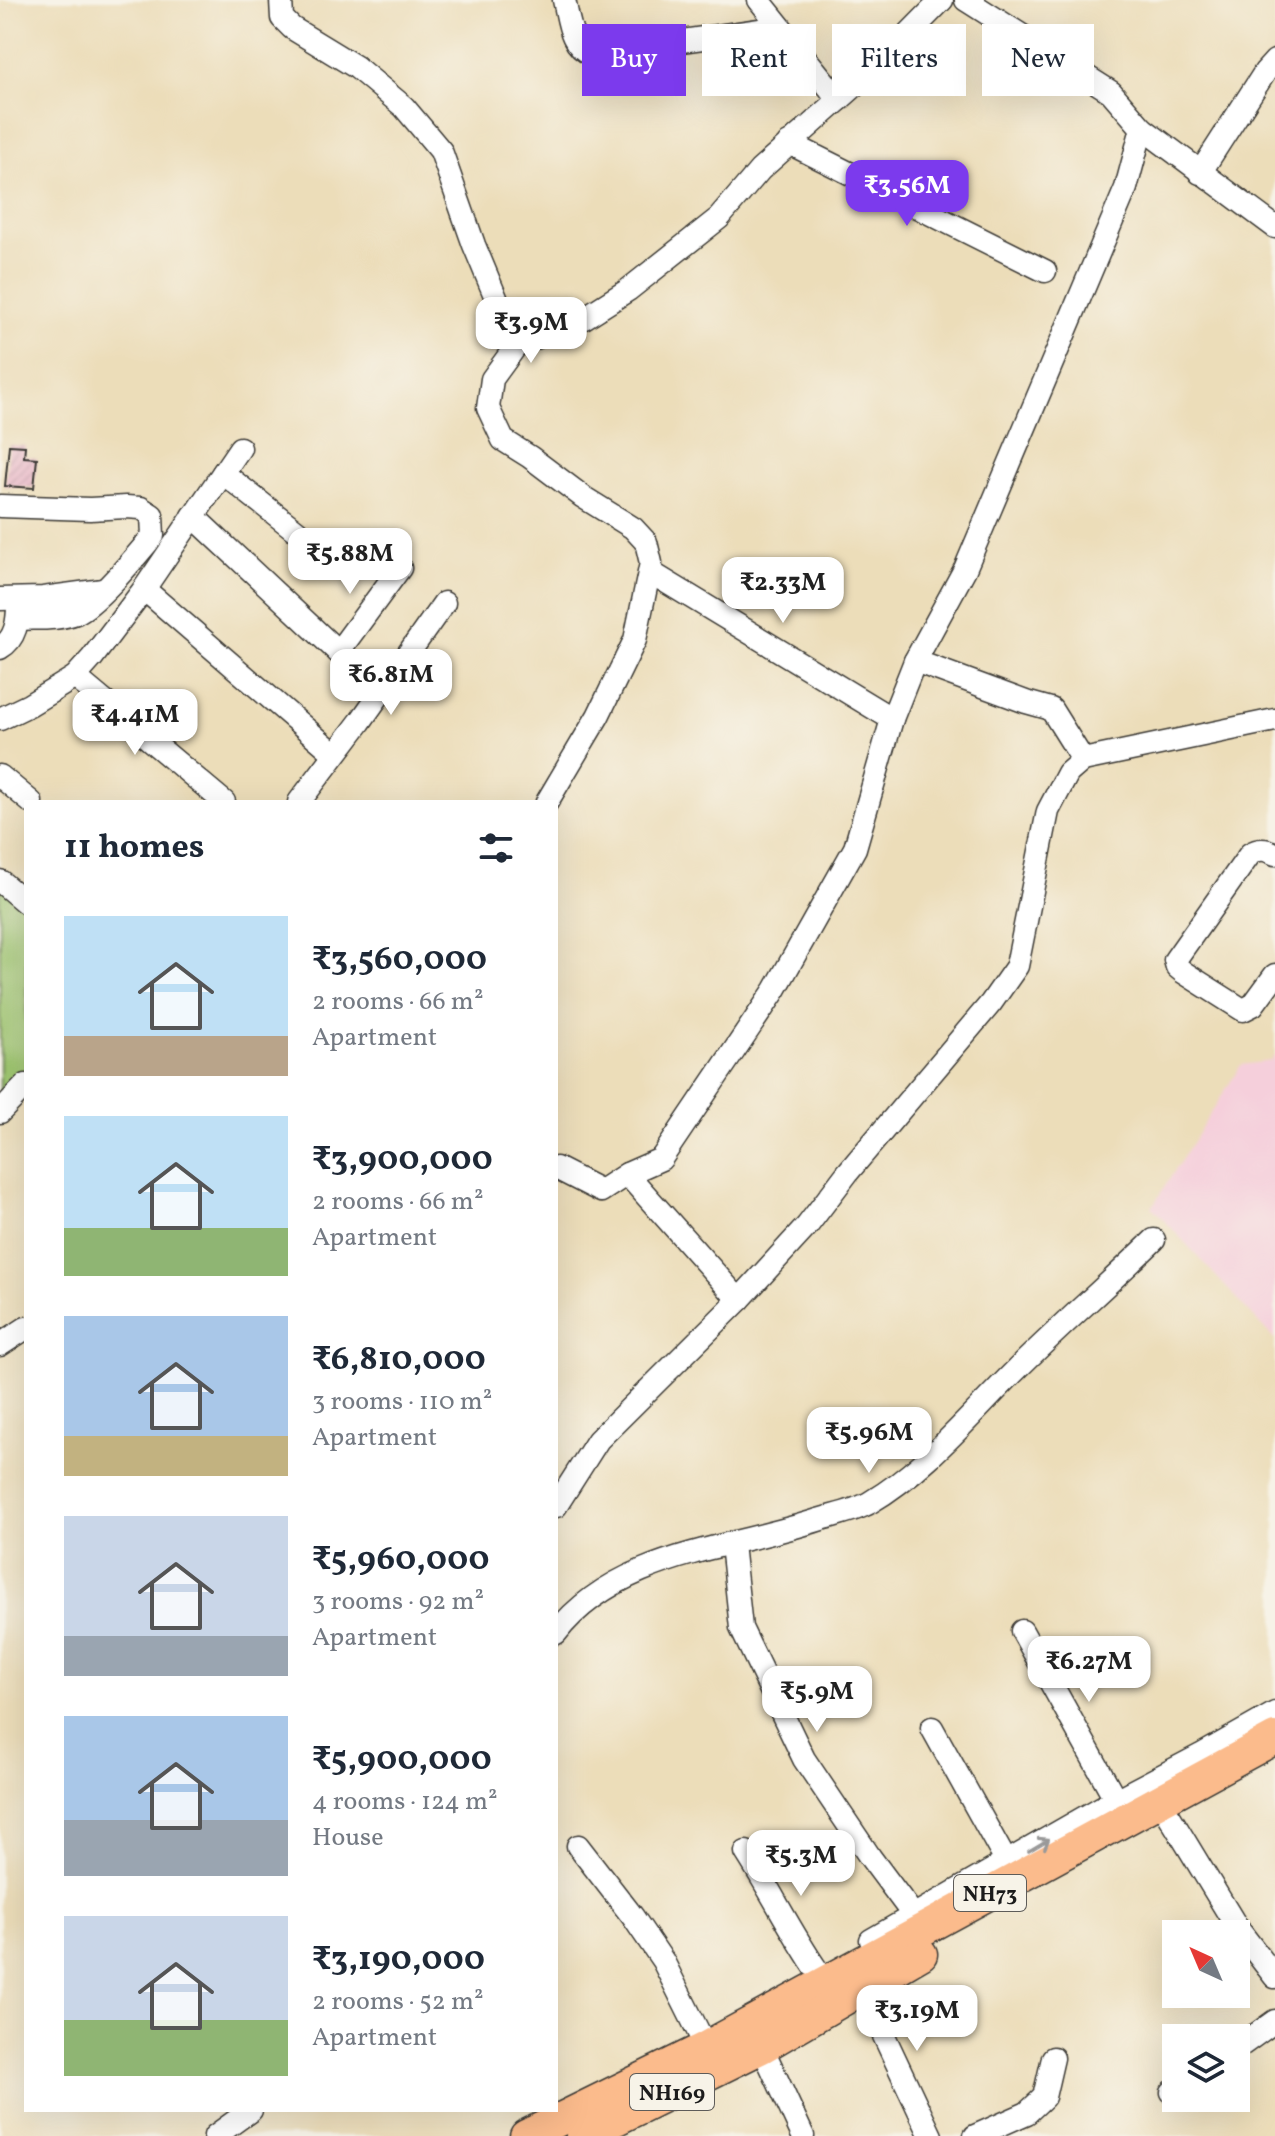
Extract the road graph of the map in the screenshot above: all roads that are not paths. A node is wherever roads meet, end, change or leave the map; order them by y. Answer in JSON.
{"nodes":[{"id":1,"x":281,"y":0,"type":"edge"},
{"id":2,"x":564,"y":0,"type":"edge"},
{"id":3,"x":759,"y":0,"type":"edge"},
{"id":4,"x":942,"y":0,"type":"edge"},
{"id":5,"x":966,"y":0,"type":"edge"},
{"id":6,"x":778,"y":24,"type":"edge"},
{"id":7,"x":702,"y":38,"type":"edge"},
{"id":8,"x":1275,"y":61,"type":"edge"},
{"id":9,"x":816,"y":72,"type":"edge"},
{"id":10,"x":839,"y":100,"type":"junction"},
{"id":11,"x":1142,"y":128,"type":"junction"},
{"id":12,"x":789,"y":143,"type":"junction"},
{"id":13,"x":1200,"y":173,"type":"junction"},
{"id":14,"x":1275,"y":227,"type":"edge"},
{"id":15,"x":1045,"y":271,"type":"dead end"},
{"id":16,"x":516,"y":346,"type":"junction"},
{"id":17,"x":240,"y":448,"type":"dead end"},
{"id":18,"x":223,"y":473,"type":"junction"},
{"id":19,"x":0,"y":506,"type":"edge"},
{"id":20,"x":193,"y":516,"type":"junction"},
{"id":21,"x":299,"y":533,"type":"dead end"},
{"id":22,"x":400,"y":568,"type":"dead end"},
{"id":23,"x":650,"y":572,"type":"junction"},
{"id":24,"x":144,"y":589,"type":"junction"},
{"id":25,"x":444,"y":603,"type":"dead end"},
{"id":26,"x":12,"y":605,"type":"edge"},
{"id":27,"x":0,"y":648,"type":"edge"},
{"id":28,"x":338,"y":652,"type":"junction"},
{"id":29,"x":915,"y":661,"type":"junction"},
{"id":30,"x":75,"y":677,"type":"junction"},
{"id":31,"x":381,"y":692,"type":"junction"},
{"id":32,"x":0,"y":719,"type":"edge"},
{"id":33,"x":892,"y":719,"type":"junction"},
{"id":34,"x":1275,"y":720,"type":"edge"},
{"id":35,"x":335,"y":754,"type":"junction"},
{"id":36,"x":1083,"y":760,"type":"junction"},
{"id":37,"x":0,"y":776,"type":"edge"},
{"id":38,"x":29,"y":800,"type":"edge"},
{"id":39,"x":222,"y":800,"type":"edge"},
{"id":40,"x":300,"y":800,"type":"edge"},
{"id":41,"x":548,"y":800,"type":"edge"},
{"id":42,"x":1275,"y":854,"type":"edge"},
{"id":43,"x":0,"y":881,"type":"edge"},
{"id":44,"x":24,"y":901,"type":"edge"},
{"id":45,"x":1275,"y":975,"type":"edge"},
{"id":46,"x":24,"y":1087,"type":"edge"},
{"id":47,"x":0,"y":1112,"type":"edge"},
{"id":48,"x":558,"y":1169,"type":"edge"},
{"id":49,"x":627,"y":1174,"type":"junction"},
{"id":50,"x":1154,"y":1240,"type":"dead end"},
{"id":51,"x":739,"y":1300,"type":"junction"},
{"id":52,"x":24,"y":1329,"type":"edge"},
{"id":53,"x":0,"y":1345,"type":"edge"},
{"id":54,"x":558,"y":1503,"type":"edge"},
{"id":55,"x":732,"y":1544,"type":"junction"},
{"id":56,"x":558,"y":1631,"type":"edge"},
{"id":57,"x":1022,"y":1631,"type":"dead end"},
{"id":58,"x":1275,"y":1713,"type":"edge"},
{"id":59,"x":932,"y":1728,"type":"dead end"},
{"id":60,"x":1275,"y":1738,"type":"edge"},
{"id":61,"x":1275,"y":1760,"type":"edge"},
{"id":62,"x":1116,"y":1800,"type":"junction"},
{"id":63,"x":1170,"y":1817,"type":"junction"},
{"id":64,"x":578,"y":1846,"type":"dead end"},
{"id":65,"x":746,"y":1852,"type":"dead end"},
{"id":66,"x":1007,"y":1863,"type":"junction"},
{"id":67,"x":914,"y":1916,"type":"junction"},
{"id":68,"x":817,"y":1970,"type":"junction"},
{"id":69,"x":1275,"y":1977,"type":"edge"},
{"id":70,"x":862,"y":1989,"type":"junction"},
{"id":71,"x":1275,"y":2021,"type":"edge"},
{"id":72,"x":1250,"y":2039,"type":"edge"},
{"id":73,"x":702,"y":2042,"type":"junction"},
{"id":74,"x":762,"y":2047,"type":"junction"},
{"id":75,"x":1053,"y":2058,"type":"dead end"},
{"id":76,"x":248,"y":2112,"type":"edge"},
{"id":77,"x":215,"y":2136,"type":"edge"},
{"id":78,"x":526,"y":2136,"type":"edge"},
{"id":79,"x":582,"y":2136,"type":"edge"},
{"id":80,"x":803,"y":2136,"type":"edge"},
{"id":81,"x":931,"y":2136,"type":"edge"},
{"id":82,"x":975,"y":2136,"type":"edge"}],
"edges":[{"from":1,"to":16,"type":"street"},
{"from":2,"to":7,"type":"street"},
{"from":3,"to":6,"type":"street"},
{"from":4,"to":10,"type":"street"},
{"from":5,"to":11,"type":"street"},
{"from":8,"to":13,"type":"street"},
{"from":9,"to":10,"type":"street"},
{"from":10,"to":12,"type":"street"},
{"from":11,"to":13,"type":"street"},
{"from":11,"to":29,"type":"street"},
{"from":12,"to":15,"type":"street"},
{"from":12,"to":16,"type":"street"},
{"from":13,"to":14,"type":"street"},
{"from":16,"to":23,"type":"street"},
{"from":17,"to":18,"type":"street"},
{"from":18,"to":20,"type":"street"},
{"from":18,"to":21,"type":"street"},
{"from":19,"to":26,"type":"street"},
{"from":20,"to":24,"type":"street"},
{"from":20,"to":28,"type":"street"},
{"from":22,"to":28,"type":"street"},
{"from":23,"to":33,"type":"street"},
{"from":23,"to":41,"type":"street"},
{"from":24,"to":30,"type":"street"},
{"from":24,"to":35,"type":"street"},
{"from":25,"to":31,"type":"street"},
{"from":26,"to":27,"type":"street"},
{"from":28,"to":31,"type":"street"},
{"from":29,"to":33,"type":"street"},
{"from":29,"to":36,"type":"street"},
{"from":30,"to":32,"type":"street"},
{"from":30,"to":39,"type":"street"},
{"from":31,"to":35,"type":"street"},
{"from":33,"to":49,"type":"street"},
{"from":34,"to":36,"type":"street"},
{"from":35,"to":40,"type":"street"},
{"from":36,"to":51,"type":"street"},
{"from":37,"to":38,"type":"street"},
{"from":42,"to":45,"type":"street"},
{"from":43,"to":44,"type":"street"},
{"from":46,"to":47,"type":"street"},
{"from":48,"to":49,"type":"street"},
{"from":49,"to":51,"type":"street"},
{"from":50,"to":55,"type":"street"},
{"from":51,"to":54,"type":"street"},
{"from":52,"to":53,"type":"street"},
{"from":55,"to":56,"type":"street"},
{"from":55,"to":67,"type":"street"},
{"from":57,"to":62,"type":"street"},
{"from":58,"to":62,"type":"street"},
{"from":59,"to":66,"type":"street"},
{"from":60,"to":73,"type":"highway","number":"NH73"},
{"from":61,"to":63,"type":"highway","number":"NH169"},
{"from":66,"to":62,"type":"street","one_way":true},
{"from":63,"to":69,"type":"street"},
{"from":63,"to":70,"type":"highway","number":"NH169"},
{"from":64,"to":73,"type":"street"},
{"from":65,"to":68,"type":"street"},
{"from":66,"to":67,"type":"street"},
{"from":67,"to":68,"type":"street"},
{"from":68,"to":73,"type":"street"},
{"from":70,"to":74,"type":"highway","number":"NH169"},
{"from":70,"to":81,"type":"street"},
{"from":71,"to":72,"type":"street"},
{"from":73,"to":78,"type":"highway","number":"NH169"},
{"from":74,"to":79,"type":"highway","number":"NH169"},
{"from":74,"to":80,"type":"street"},
{"from":75,"to":82,"type":"street"},
{"from":76,"to":77,"type":"street"}]}
